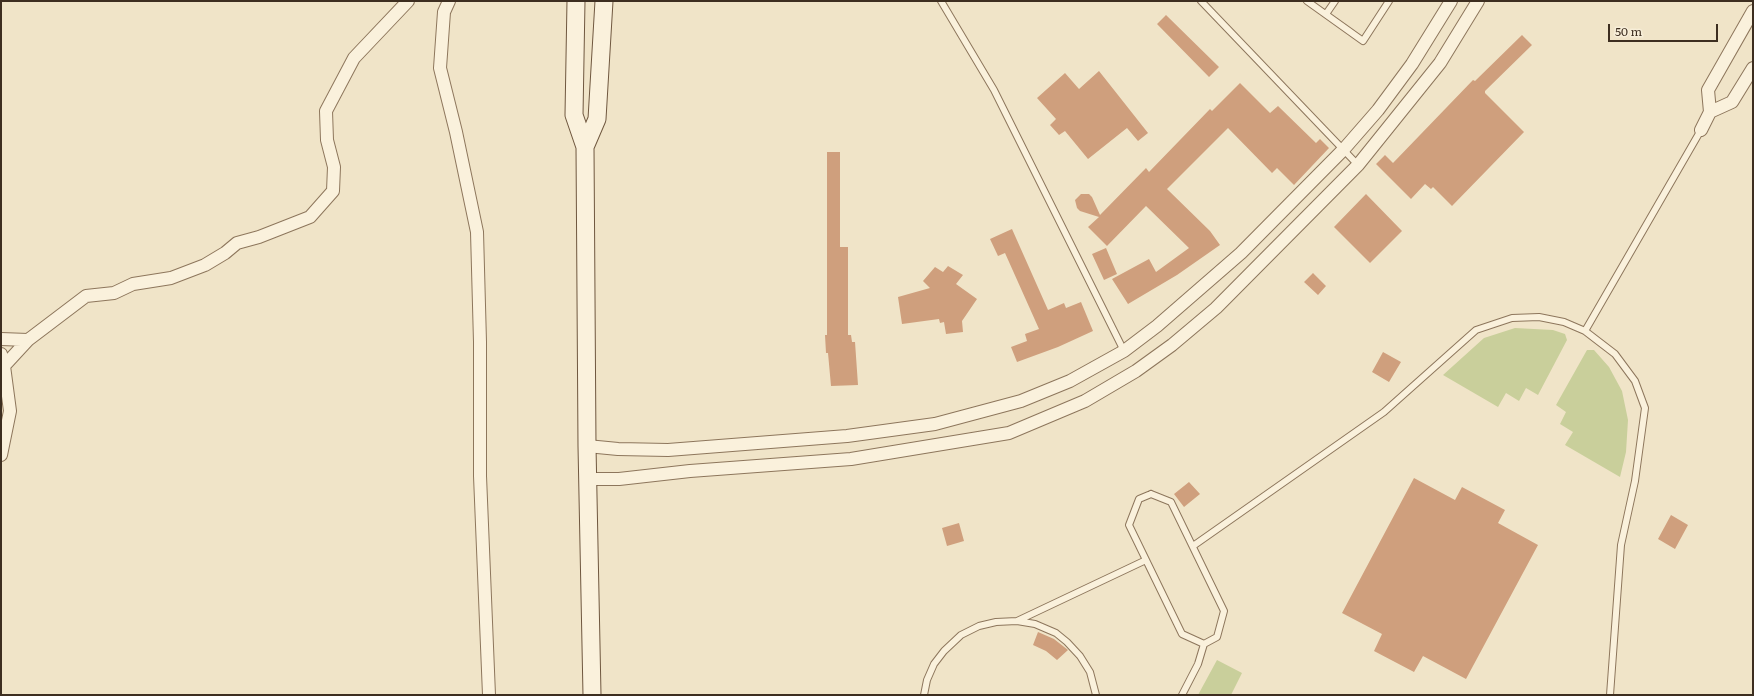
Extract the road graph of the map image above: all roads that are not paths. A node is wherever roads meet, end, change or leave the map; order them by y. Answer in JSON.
{"nodes":[{"id":1,"x":408,"y":1,"type":"edge"},
{"id":2,"x":449,"y":1,"type":"edge"},
{"id":3,"x":576,"y":1,"type":"edge"},
{"id":4,"x":604,"y":1,"type":"edge"},
{"id":5,"x":941,"y":1,"type":"edge"},
{"id":6,"x":1201,"y":1,"type":"edge"},
{"id":7,"x":1307,"y":1,"type":"edge"},
{"id":8,"x":1335,"y":1,"type":"edge"},
{"id":9,"x":1389,"y":1,"type":"edge"},
{"id":10,"x":1451,"y":1,"type":"edge"},
{"id":11,"x":1478,"y":1,"type":"edge"},
{"id":12,"x":1753,"y":11,"type":"edge"},
{"id":13,"x":1326,"y":14,"type":"junction"},
{"id":14,"x":1753,"y":68,"type":"edge"},
{"id":15,"x":1710,"y":112,"type":"junction"},
{"id":16,"x":1701,"y":130,"type":"joint"},
{"id":17,"x":585,"y":147,"type":"junction"},
{"id":18,"x":1344,"y":149,"type":"junction"},
{"id":19,"x":1358,"y":165,"type":"junction"},
{"id":20,"x":1585,"y":330,"type":"junction"},
{"id":21,"x":1,"y":339,"type":"edge"},
{"id":22,"x":28,"y":340,"type":"junction"},
{"id":23,"x":1124,"y":351,"type":"junction"},
{"id":24,"x":1,"y":354,"type":"edge"},
{"id":25,"x":4,"y":366,"type":"junction"},
{"id":26,"x":587,"y":446,"type":"junction"},
{"id":27,"x":1,"y":455,"type":"edge"},
{"id":28,"x":587,"y":479,"type":"junction"},
{"id":29,"x":1193,"y":546,"type":"junction"},
{"id":30,"x":1146,"y":560,"type":"junction"},
{"id":31,"x":1017,"y":621,"type":"junction"},
{"id":32,"x":1204,"y":644,"type":"junction"},
{"id":33,"x":489,"y":695,"type":"edge"},
{"id":34,"x":592,"y":695,"type":"edge"},
{"id":35,"x":924,"y":695,"type":"edge"},
{"id":36,"x":1096,"y":695,"type":"edge"},
{"id":37,"x":1182,"y":695,"type":"edge"},
{"id":38,"x":1610,"y":695,"type":"edge"}],
"edges":[{"from":1,"to":22,"type":"street"},
{"from":2,"to":33,"type":"street"},
{"from":3,"to":17,"type":"main road"},
{"from":4,"to":17,"type":"main road"},
{"from":5,"to":23,"type":"lane"},
{"from":6,"to":18,"type":"lane"},
{"from":7,"to":13,"type":"lane"},
{"from":8,"to":13,"type":"lane"},
{"from":9,"to":13,"type":"lane"},
{"from":10,"to":18,"type":"street"},
{"from":11,"to":19,"type":"street"},
{"from":12,"to":15,"type":"street"},
{"from":14,"to":15,"type":"street"},
{"from":15,"to":16,"type":"street"},
{"from":16,"to":20,"type":"lane"},
{"from":17,"to":26,"type":"main road"},
{"from":18,"to":19,"type":"lane"},
{"from":18,"to":23,"type":"street"},
{"from":19,"to":28,"type":"street"},
{"from":20,"to":29,"type":"lane"},
{"from":20,"to":38,"type":"lane"},
{"from":21,"to":22,"type":"street"},
{"from":22,"to":25,"type":"street"},
{"from":23,"to":26,"type":"street"},
{"from":24,"to":25,"type":"street"},
{"from":25,"to":27,"type":"street"},
{"from":26,"to":28,"type":"main road"},
{"from":28,"to":34,"type":"main road"},
{"from":29,"to":30,"type":"lane"},
{"from":29,"to":32,"type":"lane"},
{"from":30,"to":31,"type":"lane"},
{"from":30,"to":32,"type":"lane"},
{"from":31,"to":35,"type":"lane"},
{"from":31,"to":36,"type":"lane"},
{"from":32,"to":37,"type":"lane"}]}
